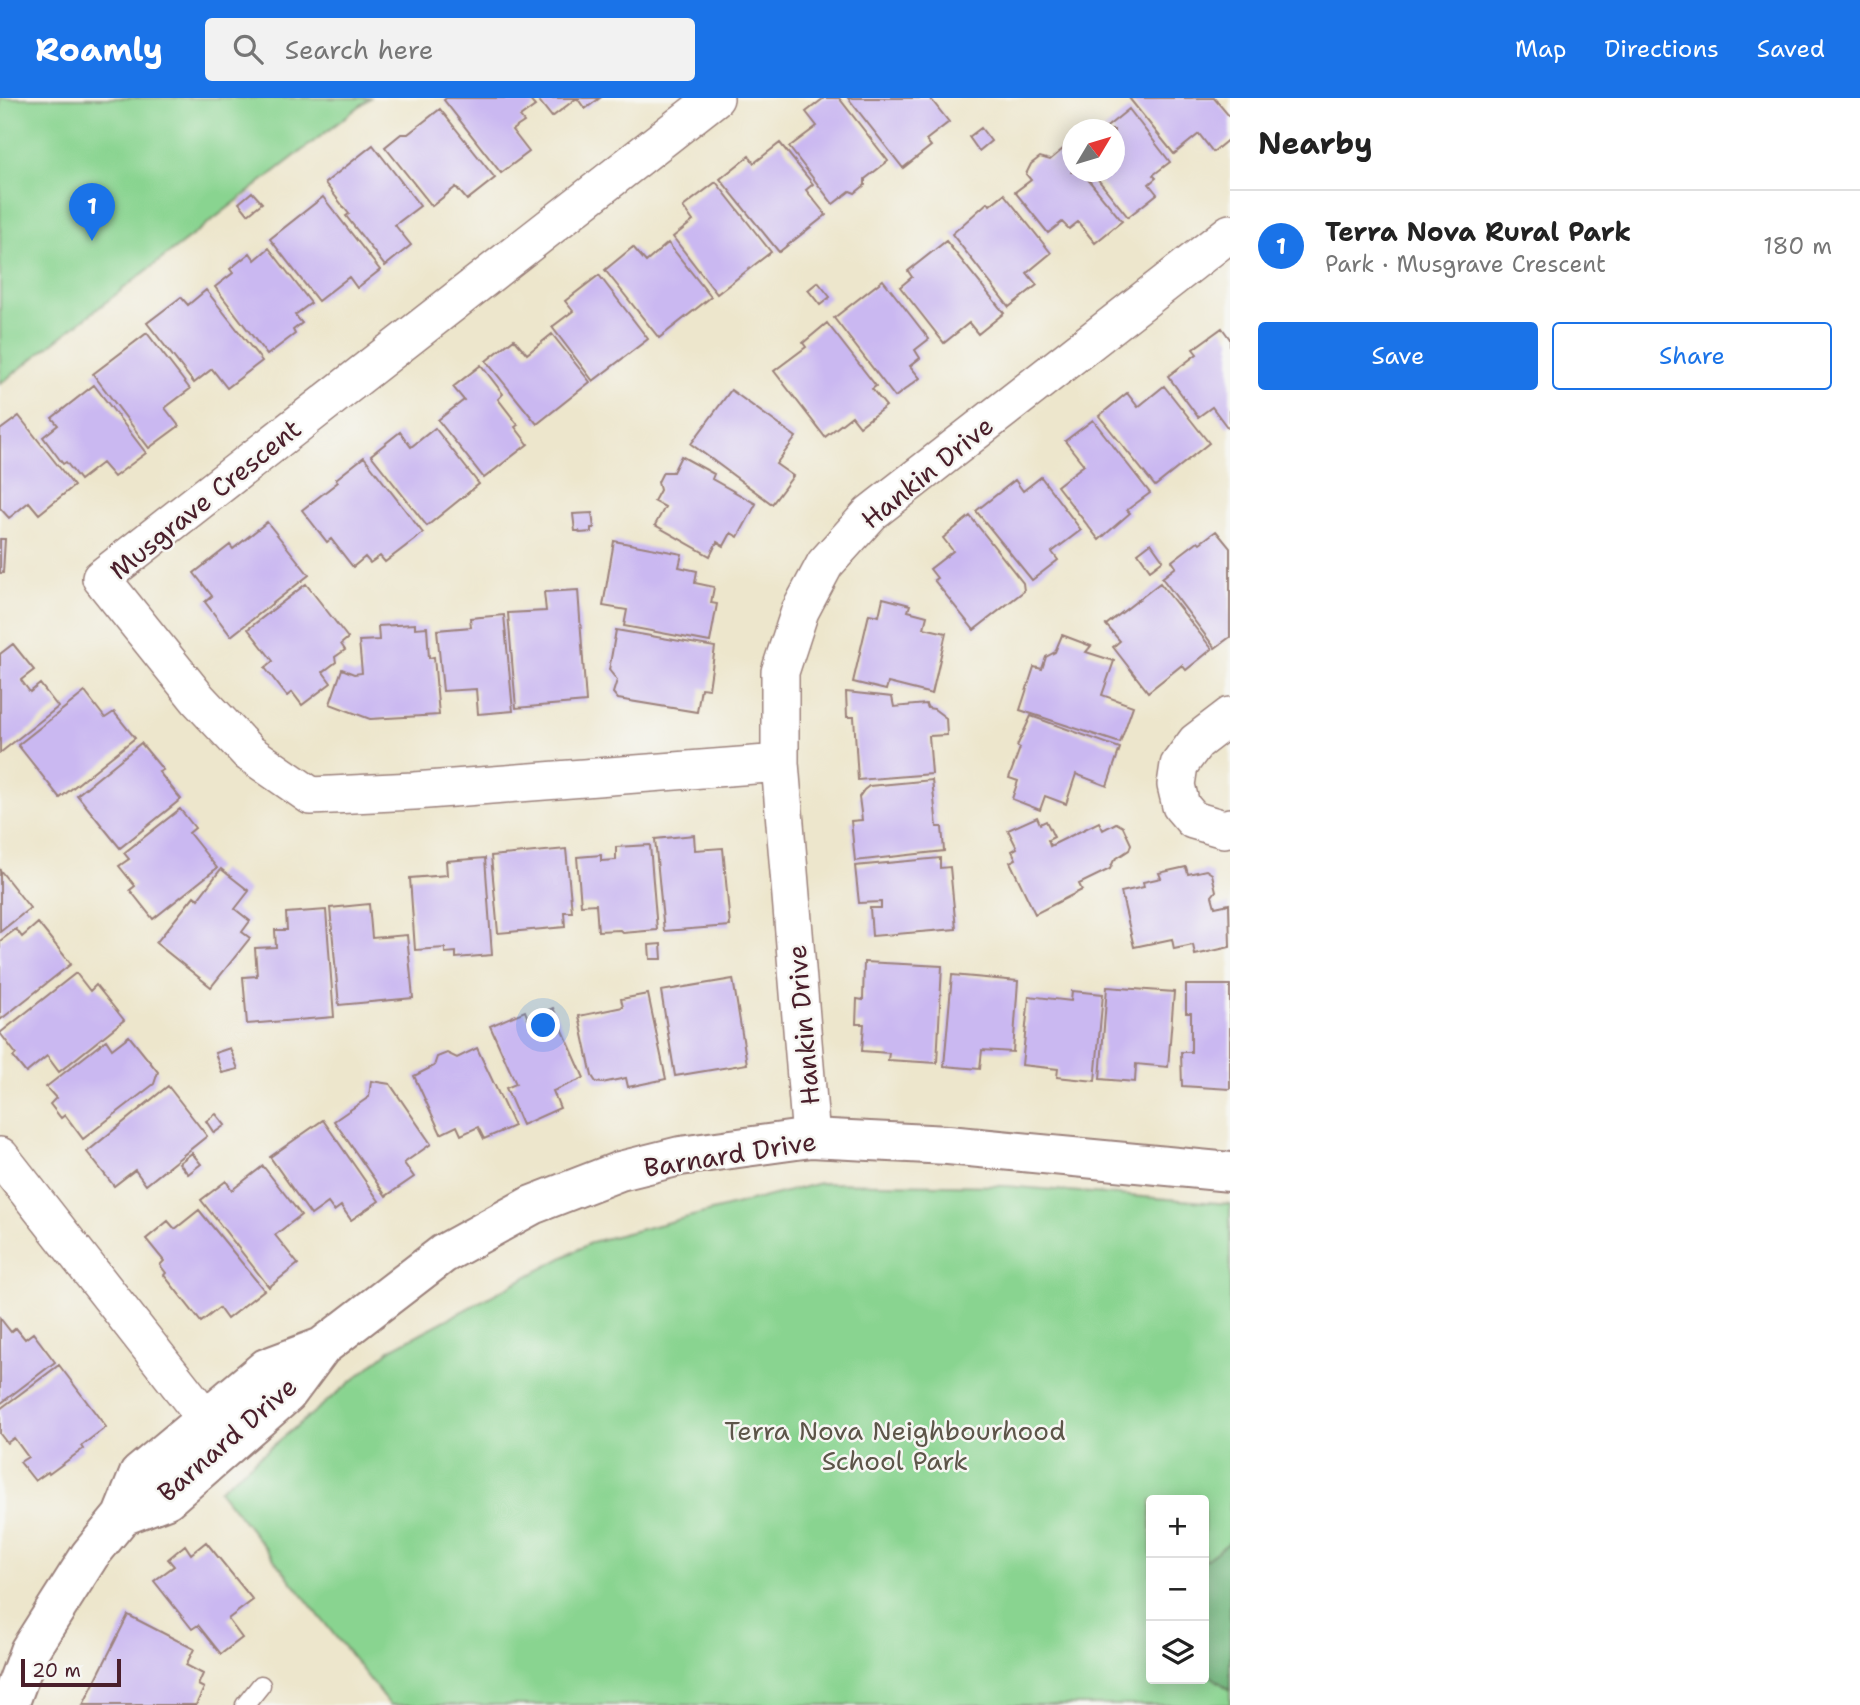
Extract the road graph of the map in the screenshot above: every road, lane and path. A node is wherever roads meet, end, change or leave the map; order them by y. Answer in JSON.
{"nodes":[{"id":1,"x":715,"y":98,"type":"edge"},
{"id":2,"x":1230,"y":233,"type":"edge"},
{"id":3,"x":1230,"y":716,"type":"edge"},
{"id":4,"x":780,"y":763,"type":"junction"},
{"id":5,"x":1230,"y":827,"type":"edge"},
{"id":6,"x":811,"y":1138,"type":"junction"},
{"id":7,"x":0,"y":1156,"type":"edge"},
{"id":8,"x":1230,"y":1172,"type":"edge"},
{"id":9,"x":215,"y":1432,"type":"junction"},
{"id":10,"x":261,"y":1685,"type":"dead end"},
{"id":11,"x":9,"y":1705,"type":"edge"},
{"id":12,"x":245,"y":1705,"type":"edge"}],
"edges":[{"from":1,"to":4,"type":"street","name":"Musgrave Crescent"},
{"from":2,"to":4,"type":"street","name":"Hankin Drive"},
{"from":3,"to":5,"type":"street"},
{"from":4,"to":6,"type":"street","name":"Hankin Drive"},
{"from":6,"to":8,"type":"street","name":"Barnard Drive"},
{"from":6,"to":9,"type":"street","name":"Barnard Drive"},
{"from":7,"to":9,"type":"street"},
{"from":9,"to":11,"type":"street","name":"Barnard Drive"},
{"from":10,"to":12,"type":"lane"}]}
